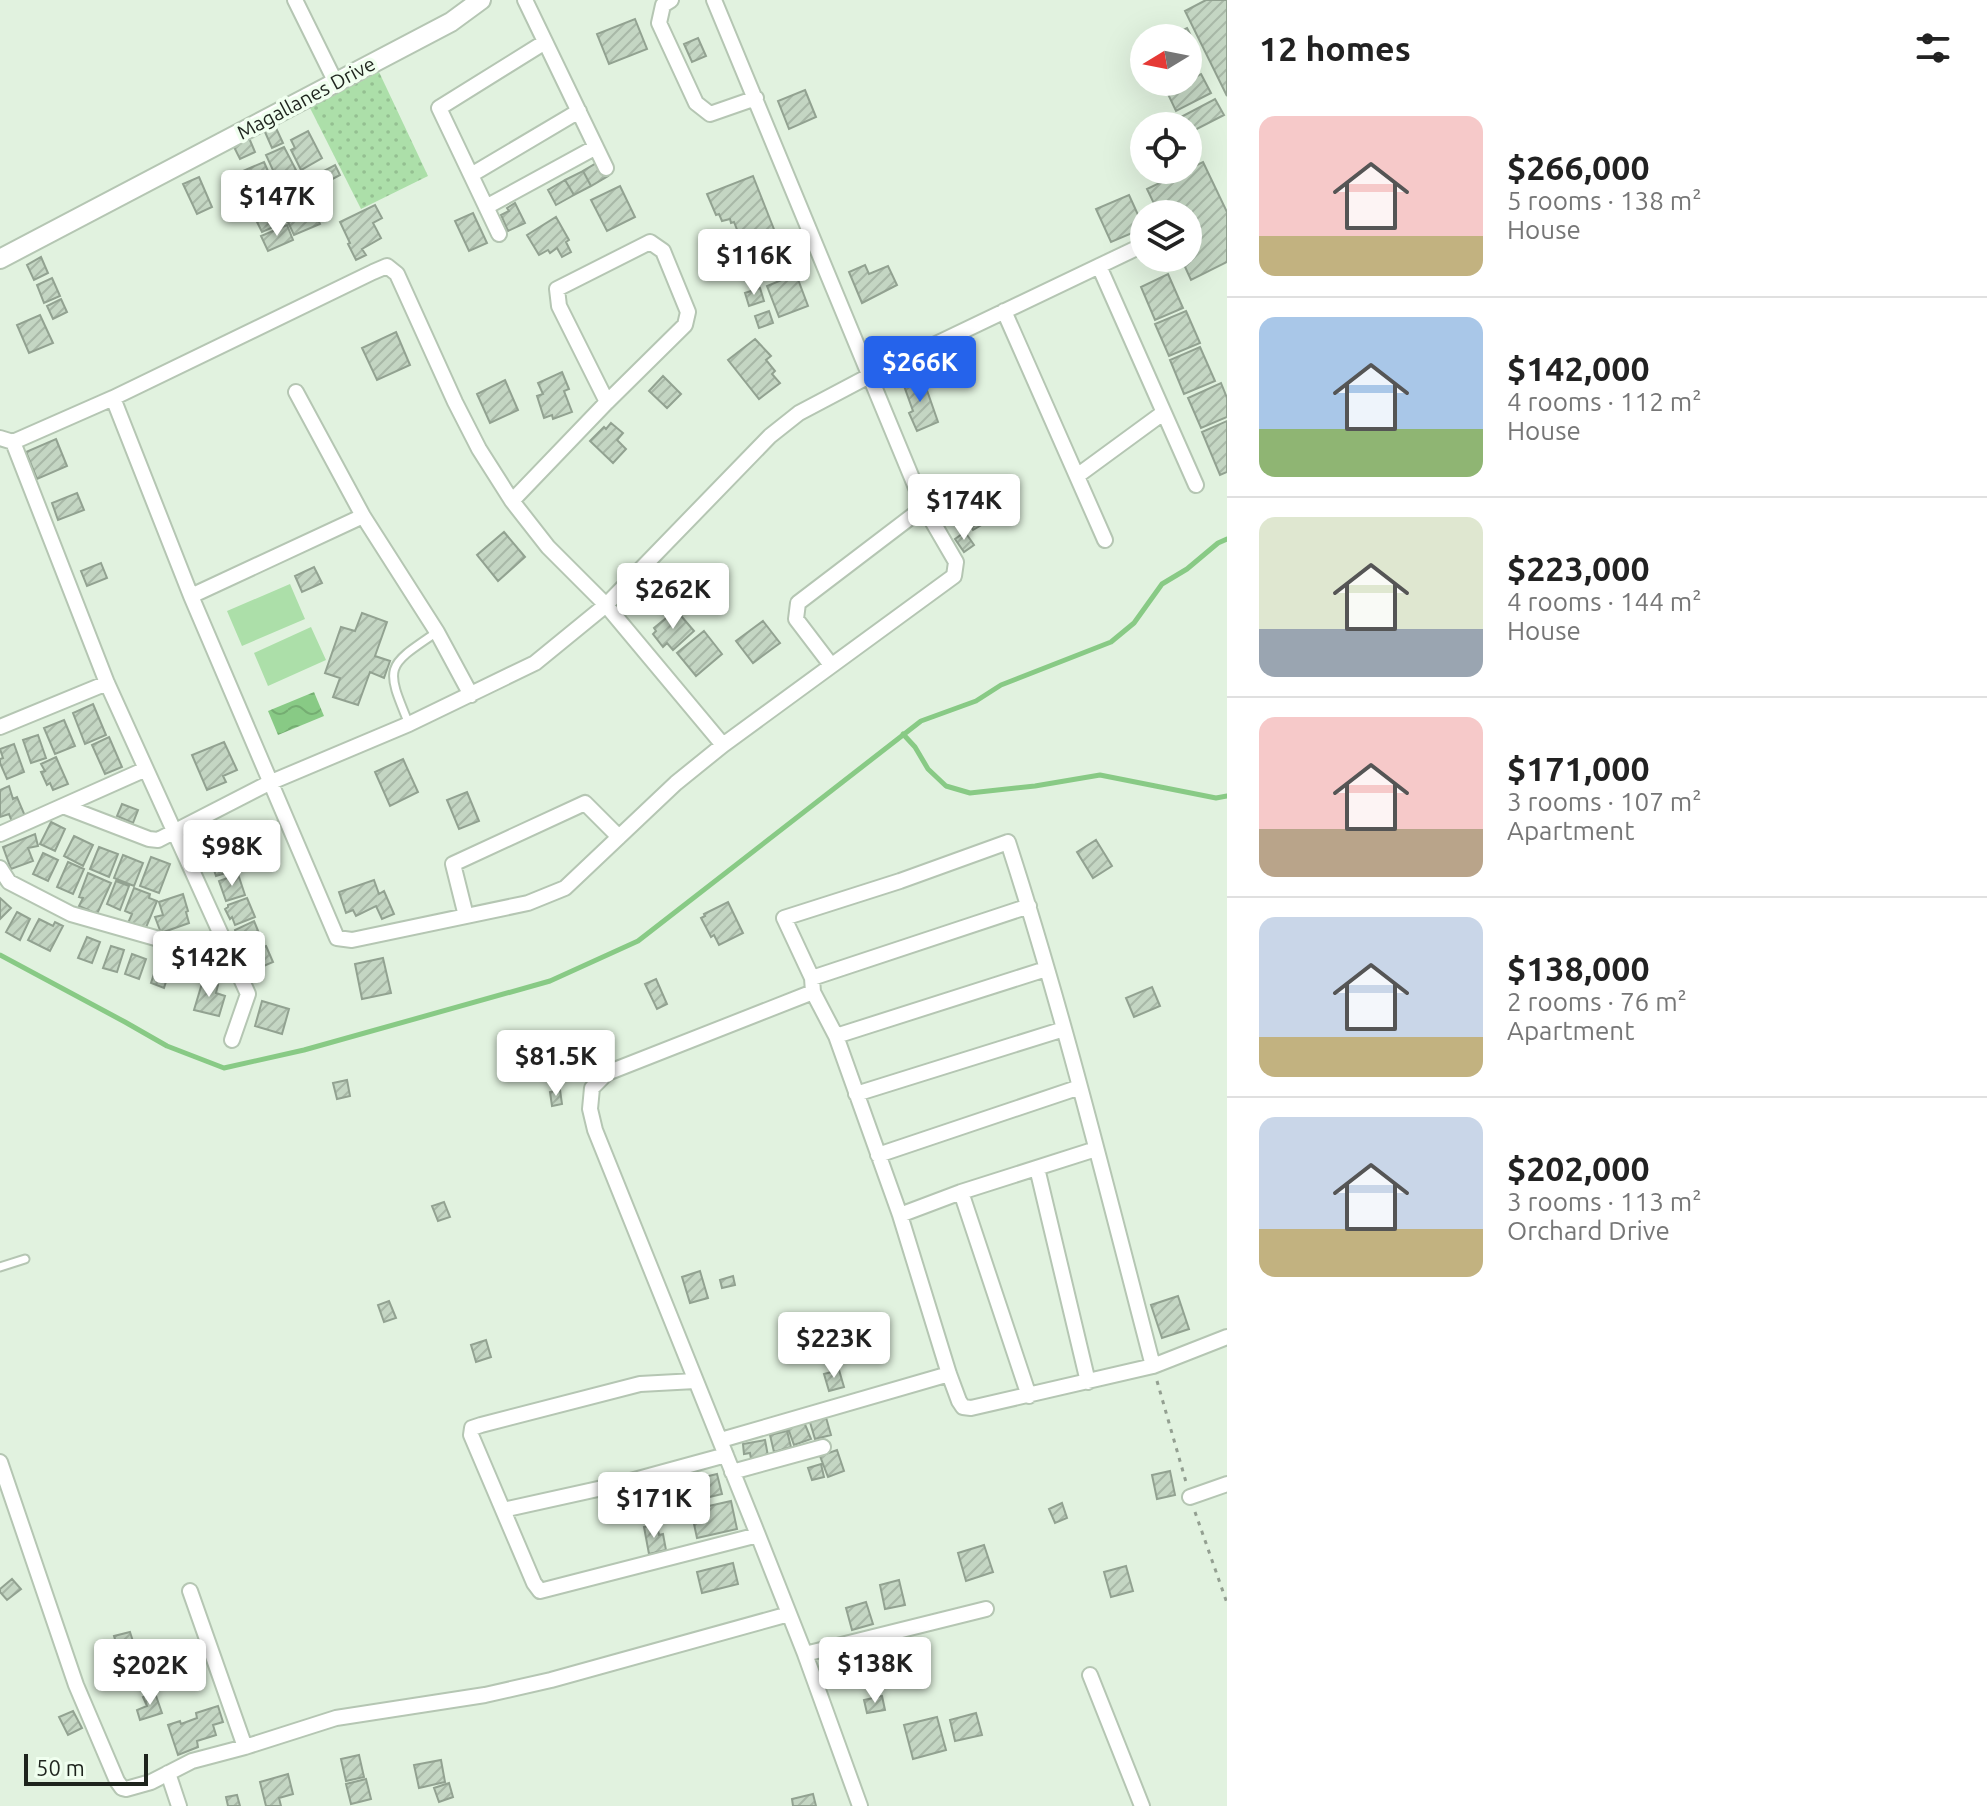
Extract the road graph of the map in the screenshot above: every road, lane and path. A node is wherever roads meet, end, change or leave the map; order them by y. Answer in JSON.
{"nodes":[{"id":1,"x":295,"y":0,"type":"edge"},
{"id":2,"x":481,"y":0,"type":"edge"},
{"id":3,"x":525,"y":0,"type":"edge"},
{"id":4,"x":671,"y":0,"type":"edge"},
{"id":5,"x":714,"y":0,"type":"edge"},
{"id":6,"x":545,"y":42,"type":"junction"},
{"id":7,"x":336,"y":83,"type":"junction"},
{"id":8,"x":756,"y":98,"type":"junction"},
{"id":9,"x":579,"y":111,"type":"junction"},
{"id":10,"x":596,"y":147,"type":"junction"},
{"id":11,"x":606,"y":168,"type":"dead end"},
{"id":12,"x":471,"y":175,"type":"junction"},
{"id":13,"x":486,"y":207,"type":"junction"},
{"id":14,"x":499,"y":234,"type":"dead end"},
{"id":15,"x":1130,"y":251,"type":"edge"},
{"id":16,"x":0,"y":259,"type":"edge"},
{"id":17,"x":1099,"y":266,"type":"junction"},
{"id":18,"x":1004,"y":311,"type":"junction"},
{"id":19,"x":869,"y":376,"type":"junction"},
{"id":20,"x":296,"y":392,"type":"dead end"},
{"id":21,"x":113,"y":398,"type":"junction"},
{"id":22,"x":607,"y":402,"type":"junction"},
{"id":23,"x":1163,"y":413,"type":"junction"},
{"id":24,"x":6,"y":440,"type":"edge"},
{"id":25,"x":1077,"y":476,"type":"junction"},
{"id":26,"x":1196,"y":485,"type":"dead end"},
{"id":27,"x":512,"y":501,"type":"junction"},
{"id":28,"x":924,"y":507,"type":"junction"},
{"id":29,"x":363,"y":516,"type":"junction"},
{"id":30,"x":1105,"y":540,"type":"dead end"},
{"id":31,"x":191,"y":596,"type":"junction"},
{"id":32,"x":606,"y":605,"type":"junction"},
{"id":33,"x":437,"y":632,"type":"junction"},
{"id":34,"x":831,"y":665,"type":"junction"},
{"id":35,"x":107,"y":683,"type":"junction"},
{"id":36,"x":471,"y":695,"type":"junction"},
{"id":37,"x":409,"y":724,"type":"junction"},
{"id":38,"x":0,"y":727,"type":"edge"},
{"id":39,"x":723,"y":745,"type":"junction"},
{"id":40,"x":146,"y":769,"type":"junction"},
{"id":41,"x":269,"y":783,"type":"junction"},
{"id":42,"x":63,"y":806,"type":"junction"},
{"id":43,"x":174,"y":832,"type":"junction"},
{"id":44,"x":0,"y":834,"type":"edge"},
{"id":45,"x":619,"y":837,"type":"junction"},
{"id":46,"x":0,"y":868,"type":"edge"},
{"id":47,"x":1029,"y":906,"type":"junction"},
{"id":48,"x":466,"y":916,"type":"junction"},
{"id":49,"x":233,"y":960,"type":"junction"},
{"id":50,"x":1046,"y":969,"type":"junction"},
{"id":51,"x":812,"y":985,"type":"junction"},
{"id":52,"x":1064,"y":1029,"type":"junction"},
{"id":53,"x":836,"y":1036,"type":"junction"},
{"id":54,"x":232,"y":1040,"type":"dead end"},
{"id":55,"x":1080,"y":1087,"type":"junction"},
{"id":56,"x":856,"y":1094,"type":"junction"},
{"id":57,"x":1096,"y":1149,"type":"junction"},
{"id":58,"x":878,"y":1155,"type":"junction"},
{"id":59,"x":1037,"y":1168,"type":"junction"},
{"id":60,"x":961,"y":1192,"type":"junction"},
{"id":61,"x":900,"y":1215,"type":"junction"},
{"id":62,"x":25,"y":1259,"type":"dead end"},
{"id":63,"x":0,"y":1267,"type":"edge"},
{"id":64,"x":1227,"y":1337,"type":"edge"},
{"id":65,"x":1153,"y":1366,"type":"junction"},
{"id":66,"x":949,"y":1374,"type":"junction"},
{"id":67,"x":695,"y":1381,"type":"junction"},
{"id":68,"x":1088,"y":1382,"type":"junction"},
{"id":69,"x":1029,"y":1396,"type":"junction"},
{"id":70,"x":721,"y":1440,"type":"junction"},
{"id":71,"x":823,"y":1447,"type":"dead end"},
{"id":72,"x":726,"y":1455,"type":"junction"},
{"id":73,"x":0,"y":1462,"type":"edge"},
{"id":74,"x":732,"y":1472,"type":"junction"},
{"id":75,"x":1227,"y":1484,"type":"edge"},
{"id":76,"x":1190,"y":1497,"type":"dead end"},
{"id":77,"x":503,"y":1510,"type":"junction"},
{"id":78,"x":758,"y":1535,"type":"junction"},
{"id":79,"x":190,"y":1591,"type":"dead end"},
{"id":80,"x":986,"y":1609,"type":"dead end"},
{"id":81,"x":789,"y":1614,"type":"junction"},
{"id":82,"x":805,"y":1654,"type":"junction"},
{"id":83,"x":1090,"y":1675,"type":"dead end"},
{"id":84,"x":245,"y":1747,"type":"junction"},
{"id":85,"x":168,"y":1773,"type":"junction"},
{"id":86,"x":179,"y":1806,"type":"edge"},
{"id":87,"x":860,"y":1806,"type":"edge"},
{"id":88,"x":1142,"y":1806,"type":"edge"}],
"edges":[{"from":1,"to":7,"type":"street"},
{"from":2,"to":7,"type":"street","name":"Magallanes Drive"},
{"from":3,"to":6,"type":"street"},
{"from":4,"to":8,"type":"street"},
{"from":5,"to":8,"type":"street"},
{"from":6,"to":9,"type":"street"},
{"from":6,"to":12,"type":"street"},
{"from":7,"to":16,"type":"street","name":"Magallanes Drive"},
{"from":8,"to":19,"type":"street"},
{"from":9,"to":10,"type":"street"},
{"from":9,"to":12,"type":"street"},
{"from":10,"to":11,"type":"street"},
{"from":10,"to":13,"type":"street"},
{"from":12,"to":13,"type":"street"},
{"from":13,"to":14,"type":"street"},
{"from":15,"to":17,"type":"street"},
{"from":17,"to":18,"type":"street"},
{"from":17,"to":23,"type":"street"},
{"from":18,"to":19,"type":"street"},
{"from":18,"to":25,"type":"street"},
{"from":19,"to":28,"type":"street"},
{"from":19,"to":32,"type":"street"},
{"from":20,"to":29,"type":"street"},
{"from":21,"to":24,"type":"street"},
{"from":21,"to":27,"type":"street"},
{"from":21,"to":31,"type":"street"},
{"from":22,"to":22,"type":"street"},
{"from":22,"to":27,"type":"street"},
{"from":23,"to":25,"type":"street"},
{"from":23,"to":26,"type":"street"},
{"from":24,"to":35,"type":"street"},
{"from":25,"to":30,"type":"street"},
{"from":27,"to":32,"type":"street"},
{"from":28,"to":34,"type":"street"},
{"from":28,"to":34,"type":"street"},
{"from":29,"to":31,"type":"street"},
{"from":29,"to":33,"type":"street"},
{"from":31,"to":41,"type":"street"},
{"from":32,"to":36,"type":"street"},
{"from":32,"to":39,"type":"street"},
{"from":33,"to":36,"type":"street"},
{"from":33,"to":37,"type":"lane"},
{"from":34,"to":39,"type":"street"},
{"from":35,"to":38,"type":"street"},
{"from":35,"to":40,"type":"street"},
{"from":36,"to":37,"type":"street"},
{"from":37,"to":41,"type":"street"},
{"from":39,"to":45,"type":"street"},
{"from":40,"to":42,"type":"street"},
{"from":40,"to":43,"type":"street"},
{"from":41,"to":43,"type":"street"},
{"from":41,"to":48,"type":"street"},
{"from":42,"to":43,"type":"street"},
{"from":42,"to":44,"type":"street"},
{"from":43,"to":49,"type":"street"},
{"from":45,"to":48,"type":"street"},
{"from":45,"to":48,"type":"street"},
{"from":46,"to":49,"type":"street"},
{"from":47,"to":50,"type":"street"},
{"from":47,"to":51,"type":"street"},
{"from":47,"to":51,"type":"street"},
{"from":49,"to":54,"type":"street"},
{"from":50,"to":52,"type":"street"},
{"from":50,"to":53,"type":"street"},
{"from":51,"to":53,"type":"street"},
{"from":51,"to":67,"type":"street"},
{"from":52,"to":55,"type":"street"},
{"from":52,"to":56,"type":"street"},
{"from":53,"to":56,"type":"street"},
{"from":55,"to":57,"type":"street"},
{"from":55,"to":58,"type":"street"},
{"from":56,"to":58,"type":"street"},
{"from":57,"to":59,"type":"street"},
{"from":57,"to":65,"type":"street"},
{"from":58,"to":61,"type":"street"},
{"from":59,"to":60,"type":"street"},
{"from":59,"to":68,"type":"street"},
{"from":60,"to":61,"type":"street"},
{"from":60,"to":69,"type":"street"},
{"from":61,"to":66,"type":"street"},
{"from":62,"to":63,"type":"lane"},
{"from":64,"to":65,"type":"street"},
{"from":65,"to":68,"type":"street"},
{"from":66,"to":69,"type":"street"},
{"from":66,"to":70,"type":"street"},
{"from":67,"to":70,"type":"street"},
{"from":67,"to":77,"type":"street"},
{"from":68,"to":69,"type":"street"},
{"from":70,"to":72,"type":"street"},
{"from":71,"to":74,"type":"street"},
{"from":72,"to":74,"type":"street"},
{"from":72,"to":77,"type":"street"},
{"from":73,"to":85,"type":"street"},
{"from":74,"to":78,"type":"street"},
{"from":75,"to":76,"type":"street"},
{"from":77,"to":78,"type":"street"},
{"from":78,"to":81,"type":"street"},
{"from":79,"to":84,"type":"street"},
{"from":80,"to":82,"type":"street"},
{"from":81,"to":82,"type":"street"},
{"from":81,"to":84,"type":"street"},
{"from":82,"to":87,"type":"street"},
{"from":83,"to":88,"type":"street"},
{"from":84,"to":85,"type":"street"},
{"from":85,"to":86,"type":"street"}]}
